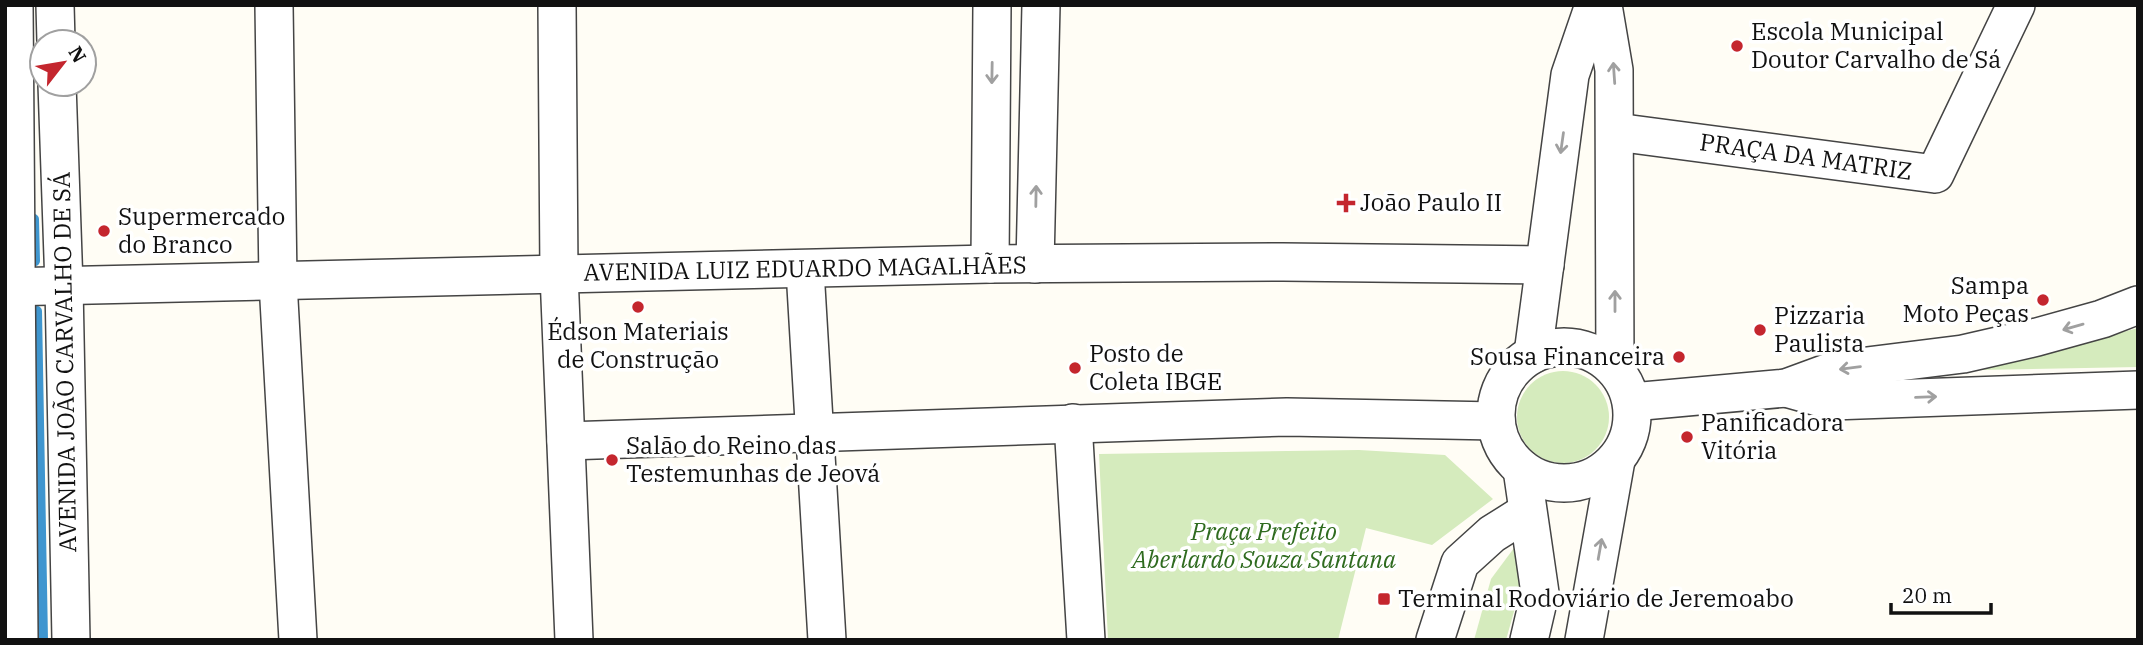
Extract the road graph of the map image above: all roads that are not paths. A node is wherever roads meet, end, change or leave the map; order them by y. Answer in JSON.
{"nodes":[{"id":1,"x":14,"y":5,"type":"edge"},
{"id":2,"x":55,"y":5,"type":"edge"},
{"id":3,"x":274,"y":5,"type":"edge"},
{"id":4,"x":557,"y":5,"type":"edge"},
{"id":5,"x":992,"y":5,"type":"edge"},
{"id":6,"x":1041,"y":5,"type":"edge"},
{"id":7,"x":1594,"y":5,"type":"edge"},
{"id":8,"x":1603,"y":5,"type":"edge"},
{"id":9,"x":2016,"y":5,"type":"edge"},
{"id":10,"x":56,"y":28,"type":"edge"},
{"id":11,"x":57,"y":98,"type":"edge"},
{"id":12,"x":1616,"y":132,"type":"junction"},
{"id":13,"x":990,"y":264,"type":"junction"},
{"id":14,"x":1035,"y":264,"type":"junction"},
{"id":15,"x":1545,"y":265,"type":"junction"},
{"id":16,"x":805,"y":270,"type":"junction"},
{"id":17,"x":559,"y":274,"type":"junction"},
{"id":18,"x":278,"y":282,"type":"junction"},
{"id":19,"x":64,"y":286,"type":"junction"},
{"id":20,"x":11,"y":287,"type":"edge"},
{"id":21,"x":2138,"y":304,"type":"edge"},
{"id":22,"x":1533,"y":354,"type":"junction"},
{"id":23,"x":1615,"y":369,"type":"junction"},
{"id":24,"x":1786,"y":388,"type":"junction"},
{"id":25,"x":2138,"y":390,"type":"edge"},
{"id":26,"x":1632,"y":402,"type":"junction"},
{"id":27,"x":1496,"y":421,"type":"junction"},
{"id":28,"x":1073,"y":424,"type":"junction"},
{"id":29,"x":815,"y":433,"type":"junction"},
{"id":30,"x":566,"y":441,"type":"junction"},
{"id":31,"x":1616,"y":460,"type":"junction"},
{"id":32,"x":1522,"y":469,"type":"junction"},
{"id":33,"x":1527,"y":512,"type":"junction"},
{"id":34,"x":19,"y":640,"type":"edge"},
{"id":35,"x":71,"y":640,"type":"edge"},
{"id":36,"x":298,"y":640,"type":"edge"},
{"id":37,"x":574,"y":640,"type":"edge"},
{"id":38,"x":827,"y":640,"type":"edge"},
{"id":39,"x":1086,"y":640,"type":"edge"},
{"id":40,"x":1435,"y":640,"type":"edge"},
{"id":41,"x":1529,"y":640,"type":"edge"},
{"id":42,"x":1584,"y":640,"type":"edge"}],
"edges":[{"from":1,"to":20,"type":"street","name":"AVENIDA JOÃO CARVALHO DE SÁ"},
{"from":2,"to":10,"type":"street"},
{"from":3,"to":18,"type":"street"},
{"from":4,"to":17,"type":"street"},
{"from":5,"to":13,"type":"street","one_way":true},
{"from":14,"to":6,"type":"street","one_way":true},
{"from":7,"to":15,"type":"street","one_way":true},
{"from":12,"to":8,"type":"street","one_way":true},
{"from":9,"to":12,"type":"street","name":"PRAÇA DA MATRIZ"},
{"from":11,"to":19,"type":"street","name":"AVENIDA JOÃO CARVALHO DE SÁ"},
{"from":23,"to":12,"type":"street","one_way":true},
{"from":13,"to":14,"type":"street","name":"AVENIDA LUIZ EDUARDO MAGALHÃES"},
{"from":13,"to":16,"type":"street","name":"AVENIDA LUIZ EDUARDO MAGALHÃES"},
{"from":14,"to":15,"type":"street","name":"AVENIDA LUIZ EDUARDO MAGALHÃES"},
{"from":15,"to":22,"type":"street"},
{"from":16,"to":17,"type":"street","name":"AVENIDA LUIZ EDUARDO MAGALHÃES"},
{"from":16,"to":29,"type":"street"},
{"from":17,"to":18,"type":"street","name":"AVENIDA LUIZ EDUARDO MAGALHÃES"},
{"from":17,"to":30,"type":"street"},
{"from":18,"to":19,"type":"street","name":"AVENIDA LUIZ EDUARDO MAGALHÃES"},
{"from":18,"to":36,"type":"street"},
{"from":19,"to":20,"type":"street","name":"AVENIDA LUIZ EDUARDO MAGALHÃES"},
{"from":19,"to":35,"type":"street","name":"AVENIDA JOÃO CARVALHO DE SÁ"},
{"from":20,"to":34,"type":"street","name":"AVENIDA JOÃO CARVALHO DE SÁ"},
{"from":21,"to":24,"type":"street","one_way":true},
{"from":22,"to":23,"type":"street"},
{"from":22,"to":27,"type":"street"},
{"from":23,"to":26,"type":"street"},
{"from":24,"to":25,"type":"street","one_way":true},
{"from":24,"to":26,"type":"street"},
{"from":26,"to":31,"type":"street"},
{"from":27,"to":28,"type":"street"},
{"from":27,"to":32,"type":"street"},
{"from":28,"to":29,"type":"street"},
{"from":28,"to":39,"type":"street"},
{"from":29,"to":30,"type":"street"},
{"from":29,"to":38,"type":"street"},
{"from":30,"to":37,"type":"street"},
{"from":31,"to":32,"type":"street"},
{"from":42,"to":31,"type":"street","one_way":true},
{"from":32,"to":33,"type":"street"},
{"from":33,"to":40,"type":"street"},
{"from":33,"to":41,"type":"street"}]}
